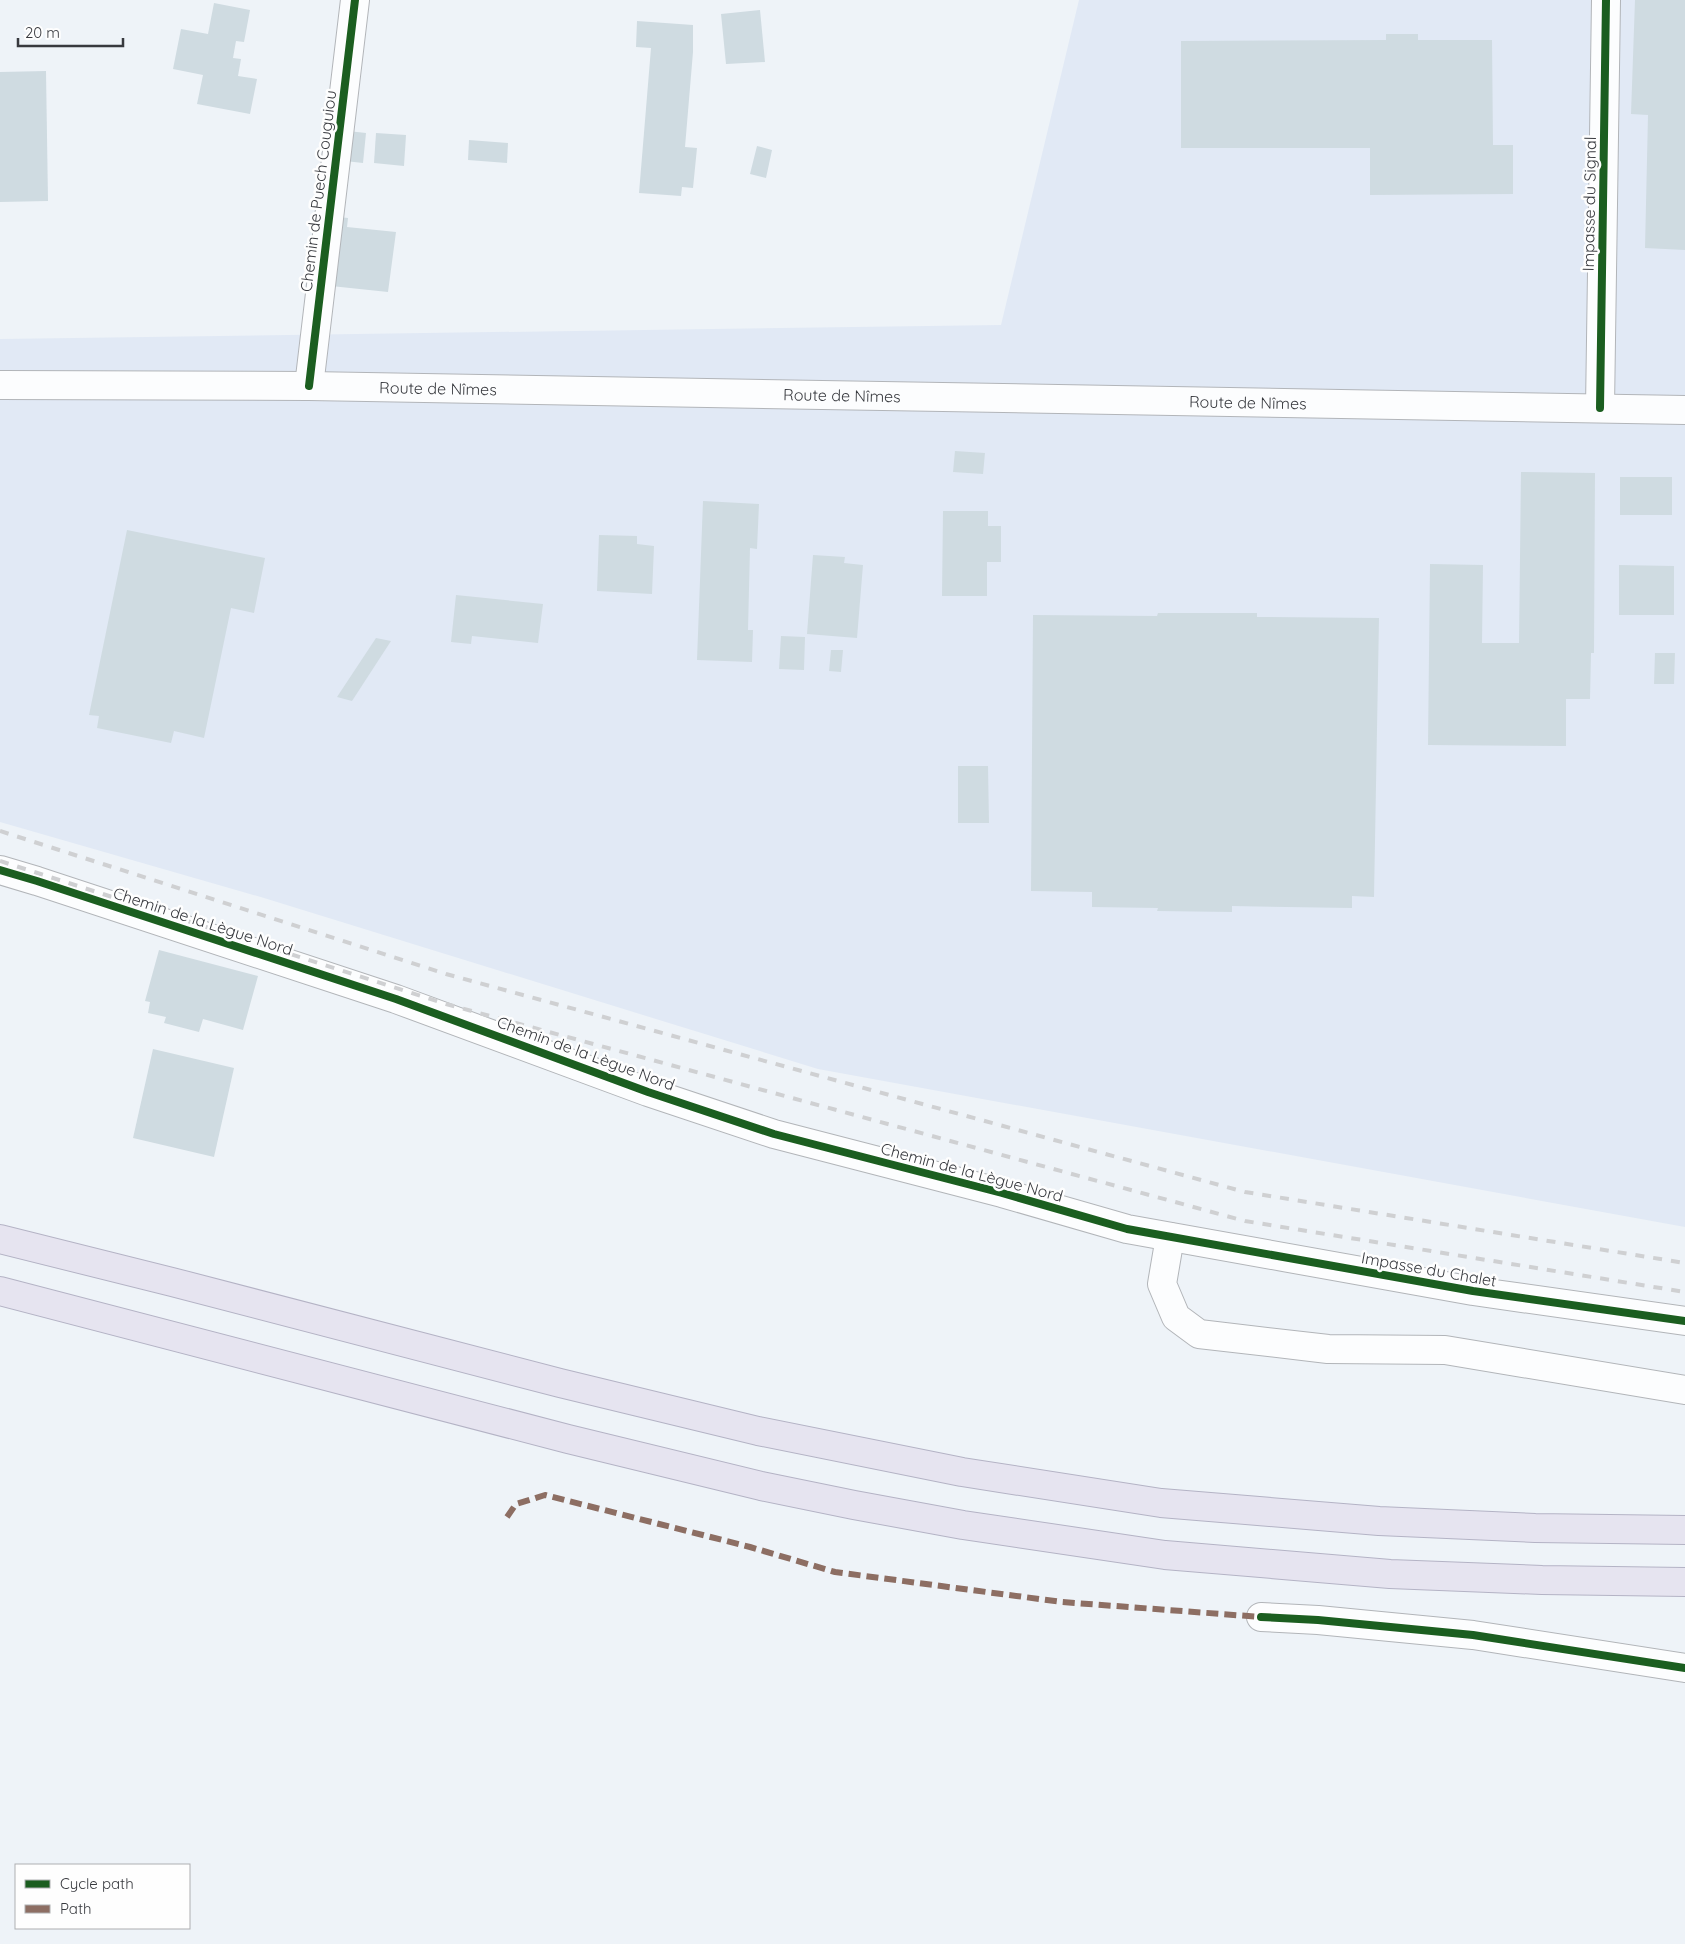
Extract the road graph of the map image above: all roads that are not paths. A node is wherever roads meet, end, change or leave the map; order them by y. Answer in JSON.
{"nodes":[{"id":1,"x":355,"y":0,"type":"edge"},
{"id":2,"x":1606,"y":0,"type":"edge"},
{"id":3,"x":0,"y":385,"type":"edge"},
{"id":4,"x":309,"y":386,"type":"junction"},
{"id":5,"x":1600,"y":408,"type":"junction"},
{"id":6,"x":1685,"y":410,"type":"edge"},
{"id":7,"x":0,"y":870,"type":"edge"},
{"id":8,"x":1170,"y":1237,"type":"junction"},
{"id":9,"x":0,"y":1239,"type":"edge"},
{"id":10,"x":0,"y":1291,"type":"edge"},
{"id":11,"x":1685,"y":1321,"type":"edge"},
{"id":12,"x":1685,"y":1390,"type":"edge"},
{"id":13,"x":1685,"y":1530,"type":"edge"},
{"id":14,"x":1685,"y":1582,"type":"edge"},
{"id":15,"x":1261,"y":1616,"type":"dead end"},
{"id":16,"x":1685,"y":1668,"type":"edge"}],
"edges":[{"from":1,"to":4,"type":"street","name":"Chemin de Puech Couguiou"},
{"from":2,"to":5,"type":"street","name":"Impasse du Signal"},
{"from":3,"to":4,"type":"street","name":"Route de Nîmes"},
{"from":4,"to":5,"type":"street","name":"Route de Nîmes"},
{"from":5,"to":6,"type":"street","name":"Route de Nîmes"},
{"from":7,"to":8,"type":"street","name":"Chemin de la Lègue Nord"},
{"from":8,"to":11,"type":"street","name":"Impasse du Chalet"},
{"from":8,"to":12,"type":"street"},
{"from":9,"to":13,"type":"highway"},
{"from":10,"to":14,"type":"highway"},
{"from":15,"to":16,"type":"street"}]}
